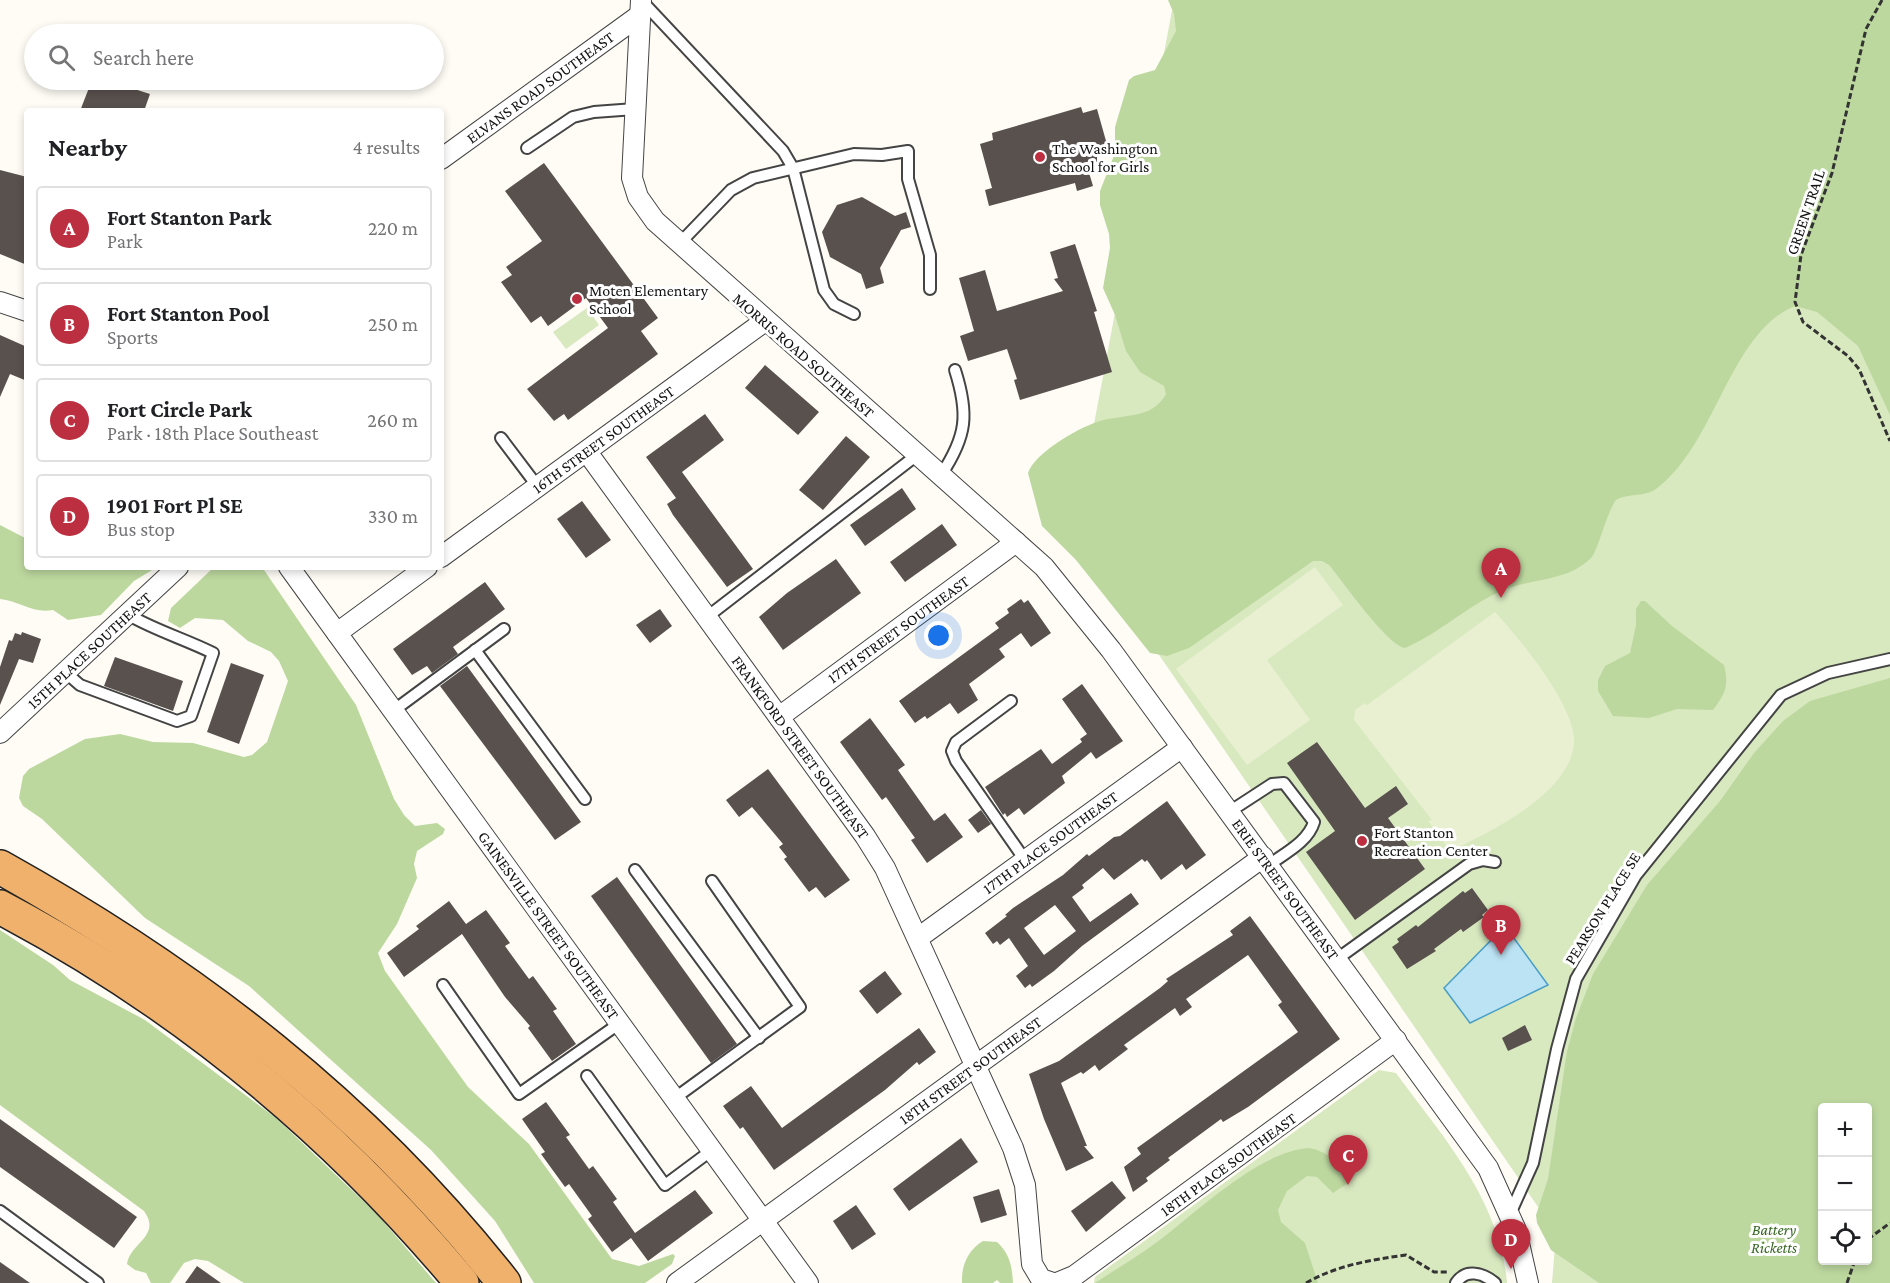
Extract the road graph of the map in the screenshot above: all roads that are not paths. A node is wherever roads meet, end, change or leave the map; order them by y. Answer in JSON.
{"nodes":[{"id":1,"x":640,"y":7,"type":"edge"},
{"id":2,"x":635,"y":110,"type":"junction"},
{"id":3,"x":527,"y":148,"type":"dead end"},
{"id":4,"x":444,"y":157,"type":"edge"},
{"id":5,"x":793,"y":168,"type":"junction"},
{"id":6,"x":679,"y":244,"type":"junction"},
{"id":7,"x":930,"y":289,"type":"dead end"},
{"id":8,"x":0,"y":302,"type":"edge"},
{"id":9,"x":24,"y":309,"type":"edge"},
{"id":10,"x":854,"y":314,"type":"dead end"},
{"id":11,"x":765,"y":321,"type":"junction"},
{"id":12,"x":955,"y":370,"type":"dead end"},
{"id":13,"x":501,"y":438,"type":"dead end"},
{"id":14,"x":587,"y":452,"type":"junction"},
{"id":15,"x":917,"y":455,"type":"junction"},
{"id":16,"x":941,"y":475,"type":"junction"},
{"id":17,"x":538,"y":487,"type":"junction"},
{"id":18,"x":1016,"y":542,"type":"junction"},
{"id":19,"x":444,"y":555,"type":"edge"},
{"id":20,"x":175,"y":570,"type":"edge"},
{"id":21,"x":291,"y":570,"type":"edge"},
{"id":22,"x":423,"y":570,"type":"edge"},
{"id":23,"x":127,"y":614,"type":"junction"},
{"id":24,"x":707,"y":617,"type":"junction"},
{"id":25,"x":504,"y":629,"type":"dead end"},
{"id":26,"x":337,"y":633,"type":"junction"},
{"id":27,"x":475,"y":650,"type":"junction"},
{"id":28,"x":1890,"y":659,"type":"edge"},
{"id":29,"x":65,"y":672,"type":"junction"},
{"id":30,"x":1011,"y":700,"type":"dead end"},
{"id":31,"x":393,"y":711,"type":"junction"},
{"id":32,"x":779,"y":717,"type":"junction"},
{"id":33,"x":0,"y":733,"type":"edge"},
{"id":34,"x":1182,"y":747,"type":"junction"},
{"id":35,"x":585,"y":799,"type":"dead end"},
{"id":36,"x":1229,"y":812,"type":"junction"},
{"id":37,"x":1026,"y":860,"type":"junction"},
{"id":38,"x":1266,"y":861,"type":"junction"},
{"id":39,"x":1495,"y":862,"type":"dead end"},
{"id":40,"x":0,"y":867,"type":"edge"},
{"id":41,"x":635,"y":870,"type":"dead end"},
{"id":42,"x":712,"y":881,"type":"dead end"},
{"id":43,"x":0,"y":907,"type":"edge"},
{"id":44,"x":918,"y":938,"type":"junction"},
{"id":45,"x":1337,"y":959,"type":"junction"},
{"id":46,"x":443,"y":985,"type":"dead end"},
{"id":47,"x":620,"y":1023,"type":"junction"},
{"id":48,"x":759,"y":1038,"type":"junction"},
{"id":49,"x":1396,"y":1040,"type":"junction"},
{"id":50,"x":976,"y":1066,"type":"junction"},
{"id":51,"x":587,"y":1076,"type":"dead end"},
{"id":52,"x":675,"y":1098,"type":"junction"},
{"id":53,"x":712,"y":1150,"type":"junction"},
{"id":54,"x":0,"y":1211,"type":"edge"},
{"id":55,"x":1510,"y":1214,"type":"junction"},
{"id":56,"x":763,"y":1221,"type":"junction"},
{"id":57,"x":1048,"y":1282,"type":"edge"},
{"id":58,"x":98,"y":1283,"type":"edge"},
{"id":59,"x":462,"y":1283,"type":"edge"},
{"id":60,"x":504,"y":1283,"type":"edge"},
{"id":61,"x":677,"y":1283,"type":"edge"},
{"id":62,"x":808,"y":1283,"type":"edge"},
{"id":63,"x":1456,"y":1283,"type":"edge"},
{"id":64,"x":1495,"y":1283,"type":"edge"},
{"id":65,"x":1528,"y":1283,"type":"edge"}],
"edges":[{"from":1,"to":2,"type":"street","name":"MORRIS ROAD SOUTHEAST"},
{"from":1,"to":4,"type":"street","name":"ELVANS ROAD SOUTHEAST"},
{"from":1,"to":5,"type":"lane"},
{"from":2,"to":3,"type":"lane"},
{"from":2,"to":6,"type":"street","name":"MORRIS ROAD SOUTHEAST"},
{"from":5,"to":6,"type":"lane"},
{"from":5,"to":7,"type":"lane"},
{"from":5,"to":10,"type":"lane"},
{"from":6,"to":11,"type":"street","name":"MORRIS ROAD SOUTHEAST"},
{"from":8,"to":9,"type":"street"},
{"from":11,"to":14,"type":"street","name":"16TH STREET SOUTHEAST"},
{"from":11,"to":15,"type":"street","name":"MORRIS ROAD SOUTHEAST"},
{"from":12,"to":16,"type":"lane"},
{"from":13,"to":17,"type":"lane"},
{"from":14,"to":17,"type":"street","name":"16TH STREET SOUTHEAST"},
{"from":14,"to":24,"type":"street","name":"FRANKFORD STREET SOUTHEAST"},
{"from":15,"to":16,"type":"street","name":"MORRIS ROAD SOUTHEAST"},
{"from":15,"to":24,"type":"lane"},
{"from":16,"to":18,"type":"street","name":"MORRIS ROAD SOUTHEAST"},
{"from":17,"to":19,"type":"street","name":"16TH STREET SOUTHEAST"},
{"from":18,"to":32,"type":"street","name":"17TH STREET SOUTHEAST"},
{"from":18,"to":34,"type":"street","name":"ERIE STREET SOUTHEAST"},
{"from":20,"to":23,"type":"street","name":"15TH PLACE SOUTHEAST"},
{"from":21,"to":26,"type":"street","name":"GAINESVILLE STREET SOUTHEAST"},
{"from":22,"to":26,"type":"street"},
{"from":23,"to":29,"type":"street","name":"15TH PLACE SOUTHEAST"},
{"from":23,"to":29,"type":"lane"},
{"from":24,"to":32,"type":"street","name":"FRANKFORD STREET SOUTHEAST"},
{"from":25,"to":27,"type":"lane"},
{"from":26,"to":31,"type":"street","name":"GAINESVILLE STREET SOUTHEAST"},
{"from":27,"to":31,"type":"lane"},
{"from":27,"to":35,"type":"lane"},
{"from":28,"to":55,"type":"lane","name":"PEARSON PLACE SE"},
{"from":29,"to":33,"type":"street","name":"15TH PLACE SOUTHEAST"},
{"from":30,"to":37,"type":"lane"},
{"from":31,"to":47,"type":"street","name":"GAINESVILLE STREET SOUTHEAST"},
{"from":32,"to":44,"type":"street","name":"FRANKFORD STREET SOUTHEAST"},
{"from":34,"to":36,"type":"street","name":"ERIE STREET SOUTHEAST"},
{"from":34,"to":37,"type":"street","name":"17TH PLACE SOUTHEAST"},
{"from":36,"to":38,"type":"street","name":"ERIE STREET SOUTHEAST"},
{"from":36,"to":38,"type":"lane"},
{"from":37,"to":44,"type":"street","name":"17TH PLACE SOUTHEAST"},
{"from":38,"to":45,"type":"street","name":"ERIE STREET SOUTHEAST"},
{"from":38,"to":50,"type":"street","name":"18TH STREET SOUTHEAST"},
{"from":39,"to":45,"type":"lane"},
{"from":40,"to":60,"type":"highway"},
{"from":41,"to":48,"type":"lane"},
{"from":42,"to":48,"type":"lane"},
{"from":43,"to":59,"type":"highway"},
{"from":44,"to":50,"type":"street","name":"FRANKFORD STREET SOUTHEAST"},
{"from":45,"to":49,"type":"street","name":"ERIE STREET SOUTHEAST"},
{"from":46,"to":47,"type":"lane"},
{"from":47,"to":52,"type":"street","name":"GAINESVILLE STREET SOUTHEAST"},
{"from":48,"to":52,"type":"lane"},
{"from":49,"to":55,"type":"street","name":"ERIE STREET SOUTHEAST"},
{"from":49,"to":57,"type":"street","name":"18TH PLACE SOUTHEAST"},
{"from":50,"to":56,"type":"street","name":"18TH STREET SOUTHEAST"},
{"from":50,"to":57,"type":"street"},
{"from":51,"to":53,"type":"lane"},
{"from":52,"to":53,"type":"street","name":"GAINESVILLE STREET SOUTHEAST"},
{"from":53,"to":56,"type":"street","name":"GAINESVILLE STREET SOUTHEAST"},
{"from":54,"to":58,"type":"lane"},
{"from":55,"to":65,"type":"street","name":"ERIE STREET SOUTHEAST"},
{"from":56,"to":61,"type":"street","name":"18TH STREET SOUTHEAST"},
{"from":56,"to":62,"type":"street","name":"GAINESVILLE STREET SOUTHEAST"},
{"from":63,"to":64,"type":"lane"}]}
